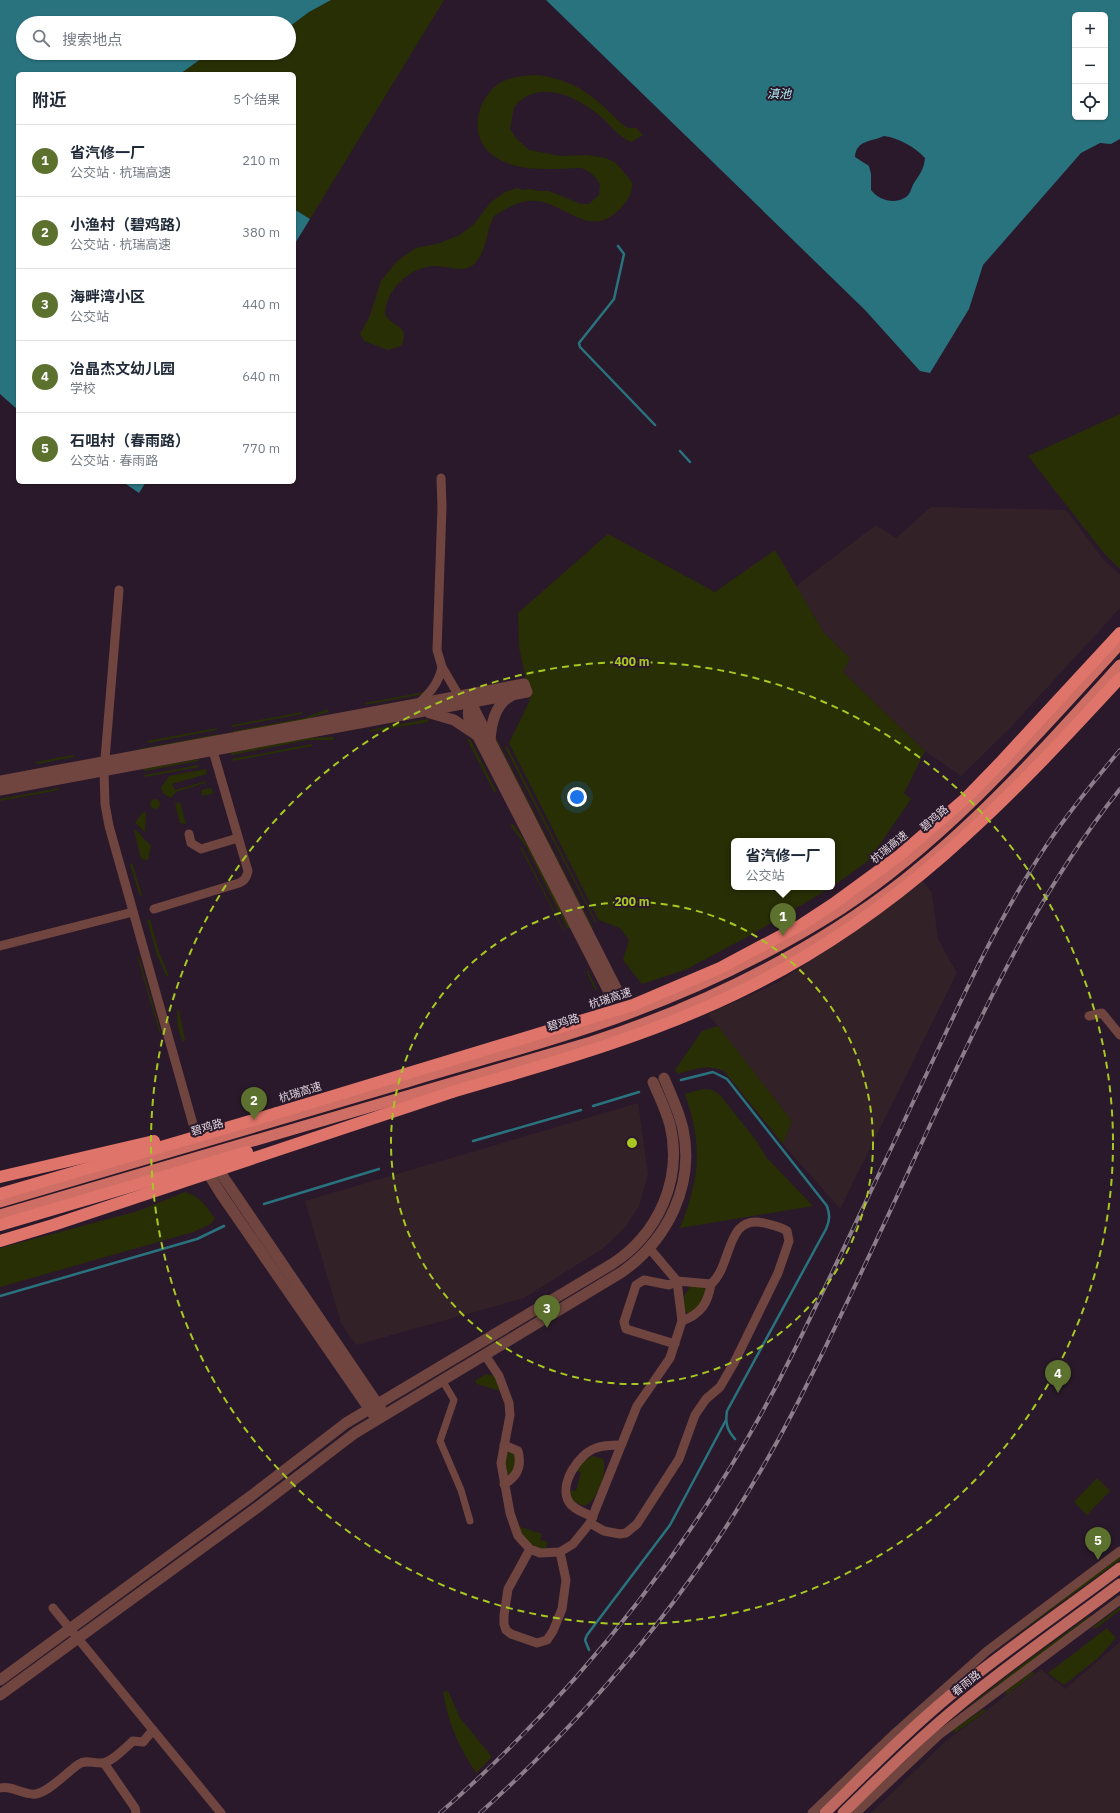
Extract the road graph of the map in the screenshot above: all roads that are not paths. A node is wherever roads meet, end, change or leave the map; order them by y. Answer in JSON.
{"nodes":[{"id":1,"x":441,"y":478,"type":"dead end"},
{"id":2,"x":119,"y":590,"type":"dead end"},
{"id":3,"x":1120,"y":633,"type":"edge"},
{"id":4,"x":1120,"y":644,"type":"edge"},
{"id":5,"x":1120,"y":665,"type":"edge"},
{"id":6,"x":442,"y":667,"type":"junction"},
{"id":7,"x":1120,"y":678,"type":"edge"},
{"id":8,"x":480,"y":692,"type":"junction"},
{"id":9,"x":513,"y":695,"type":"junction"},
{"id":10,"x":460,"y":696,"type":"junction"},
{"id":11,"x":447,"y":699,"type":"junction"},
{"id":12,"x":471,"y":703,"type":"junction"},
{"id":13,"x":422,"y":708,"type":"junction"},
{"id":14,"x":485,"y":740,"type":"junction"},
{"id":15,"x":213,"y":751,"type":"junction"},
{"id":16,"x":104,"y":766,"type":"junction"},
{"id":17,"x":0,"y":782,"type":"edge"},
{"id":18,"x":0,"y":790,"type":"edge"},
{"id":19,"x":188,"y":834,"type":"dead end"},
{"id":20,"x":238,"y":838,"type":"junction"},
{"id":21,"x":154,"y":910,"type":"dead end"},
{"id":22,"x":133,"y":912,"type":"junction"},
{"id":23,"x":0,"y":946,"type":"edge"},
{"id":24,"x":1089,"y":1016,"type":"dead end"},
{"id":25,"x":1120,"y":1036,"type":"edge"},
{"id":26,"x":664,"y":1078,"type":"joint"},
{"id":27,"x":653,"y":1082,"type":"joint"},
{"id":28,"x":452,"y":1092,"type":"junction"},
{"id":29,"x":278,"y":1113,"type":"junction"},
{"id":30,"x":198,"y":1144,"type":"junction"},
{"id":31,"x":210,"y":1154,"type":"junction"},
{"id":32,"x":0,"y":1177,"type":"edge"},
{"id":33,"x":0,"y":1194,"type":"edge"},
{"id":34,"x":0,"y":1202,"type":"edge"},
{"id":35,"x":0,"y":1215,"type":"edge"},
{"id":36,"x":0,"y":1225,"type":"edge"},
{"id":37,"x":0,"y":1241,"type":"edge"},
{"id":38,"x":650,"y":1249,"type":"junction"},
{"id":39,"x":677,"y":1281,"type":"junction"},
{"id":40,"x":711,"y":1284,"type":"junction"},
{"id":41,"x":682,"y":1321,"type":"junction"},
{"id":42,"x":675,"y":1344,"type":"junction"},
{"id":43,"x":485,"y":1355,"type":"junction"},
{"id":44,"x":442,"y":1380,"type":"junction"},
{"id":45,"x":373,"y":1406,"type":"junction"},
{"id":46,"x":380,"y":1417,"type":"junction"},
{"id":47,"x":504,"y":1445,"type":"junction"},
{"id":48,"x":621,"y":1446,"type":"junction"},
{"id":49,"x":504,"y":1484,"type":"junction"},
{"id":50,"x":591,"y":1520,"type":"junction"},
{"id":51,"x":470,"y":1521,"type":"dead end"},
{"id":52,"x":530,"y":1549,"type":"junction"},
{"id":53,"x":1120,"y":1551,"type":"edge"},
{"id":54,"x":560,"y":1552,"type":"junction"},
{"id":55,"x":1120,"y":1568,"type":"edge"},
{"id":56,"x":1120,"y":1584,"type":"edge"},
{"id":57,"x":1120,"y":1600,"type":"edge"},
{"id":58,"x":53,"y":1608,"type":"dead end"},
{"id":59,"x":70,"y":1628,"type":"junction"},
{"id":60,"x":78,"y":1637,"type":"junction"},
{"id":61,"x":0,"y":1680,"type":"edge"},
{"id":62,"x":0,"y":1695,"type":"edge"},
{"id":63,"x":153,"y":1730,"type":"junction"},
{"id":64,"x":104,"y":1762,"type":"junction"},
{"id":65,"x":0,"y":1788,"type":"edge"},
{"id":66,"x":859,"y":1812,"type":"edge"},
{"id":67,"x":136,"y":1813,"type":"edge"},
{"id":68,"x":221,"y":1813,"type":"edge"},
{"id":69,"x":812,"y":1813,"type":"edge"},
{"id":70,"x":825,"y":1813,"type":"edge"},
{"id":71,"x":843,"y":1813,"type":"edge"}],
"edges":[{"from":1,"to":6,"type":"street"},
{"from":2,"to":16,"type":"street"},
{"from":3,"to":29,"type":"highway","name":"杭瑞高速"},
{"from":4,"to":30,"type":"highway","name":"碧鸡路"},
{"from":5,"to":31,"type":"highway"},
{"from":6,"to":10,"type":"street"},
{"from":6,"to":13,"type":"street"},
{"from":7,"to":28,"type":"highway"},
{"from":8,"to":9,"type":"street"},
{"from":8,"to":10,"type":"street"},
{"from":8,"to":12,"type":"street"},
{"from":9,"to":12,"type":"street"},
{"from":9,"to":14,"type":"street"},
{"from":10,"to":11,"type":"street"},
{"from":11,"to":12,"type":"street"},
{"from":11,"to":13,"type":"street"},
{"from":12,"to":13,"type":"street"},
{"from":12,"to":14,"type":"street"},
{"from":13,"to":14,"type":"street"},
{"from":13,"to":15,"type":"street"},
{"from":13,"to":16,"type":"street"},
{"from":14,"to":14,"type":"street"},
{"from":15,"to":16,"type":"street"},
{"from":15,"to":20,"type":"street"},
{"from":16,"to":17,"type":"street"},
{"from":16,"to":18,"type":"street"},
{"from":16,"to":22,"type":"street"},
{"from":19,"to":20,"type":"street"},
{"from":20,"to":21,"type":"street"},
{"from":22,"to":23,"type":"street"},
{"from":22,"to":30,"type":"street"},
{"from":24,"to":25,"type":"street"},
{"from":26,"to":27,"type":"street"},
{"from":26,"to":38,"type":"street"},
{"from":27,"to":45,"type":"street"},
{"from":28,"to":36,"type":"highway","bridge":true},
{"from":28,"to":37,"type":"highway","bridge":true},
{"from":29,"to":32,"type":"highway","bridge":true},
{"from":29,"to":33,"type":"highway","name":"杭瑞高速","bridge":true},
{"from":30,"to":34,"type":"highway","name":"碧鸡路"},
{"from":31,"to":35,"type":"highway"},
{"from":31,"to":45,"type":"street"},
{"from":38,"to":39,"type":"street"},
{"from":38,"to":43,"type":"street"},
{"from":39,"to":40,"type":"street"},
{"from":39,"to":41,"type":"street"},
{"from":39,"to":42,"type":"street"},
{"from":40,"to":41,"type":"street"},
{"from":40,"to":50,"type":"street"},
{"from":41,"to":42,"type":"street"},
{"from":42,"to":48,"type":"street"},
{"from":43,"to":44,"type":"street"},
{"from":43,"to":47,"type":"street"},
{"from":44,"to":46,"type":"street"},
{"from":44,"to":51,"type":"street"},
{"from":45,"to":46,"type":"street"},
{"from":45,"to":59,"type":"street"},
{"from":46,"to":60,"type":"street"},
{"from":47,"to":49,"type":"street"},
{"from":47,"to":49,"type":"street"},
{"from":48,"to":50,"type":"street"},
{"from":48,"to":50,"type":"street"},
{"from":49,"to":52,"type":"street"},
{"from":50,"to":54,"type":"street"},
{"from":52,"to":54,"type":"street"},
{"from":52,"to":54,"type":"street"},
{"from":53,"to":69,"type":"street"},
{"from":55,"to":70,"type":"main road","name":"春雨路"},
{"from":56,"to":71,"type":"main road","name":"春雨路"},
{"from":57,"to":66,"type":"street"},
{"from":58,"to":59,"type":"street"},
{"from":59,"to":60,"type":"street"},
{"from":59,"to":61,"type":"street"},
{"from":60,"to":62,"type":"street"},
{"from":60,"to":63,"type":"street"},
{"from":63,"to":64,"type":"street"},
{"from":63,"to":68,"type":"street"},
{"from":64,"to":65,"type":"street"},
{"from":64,"to":67,"type":"street"}]}
